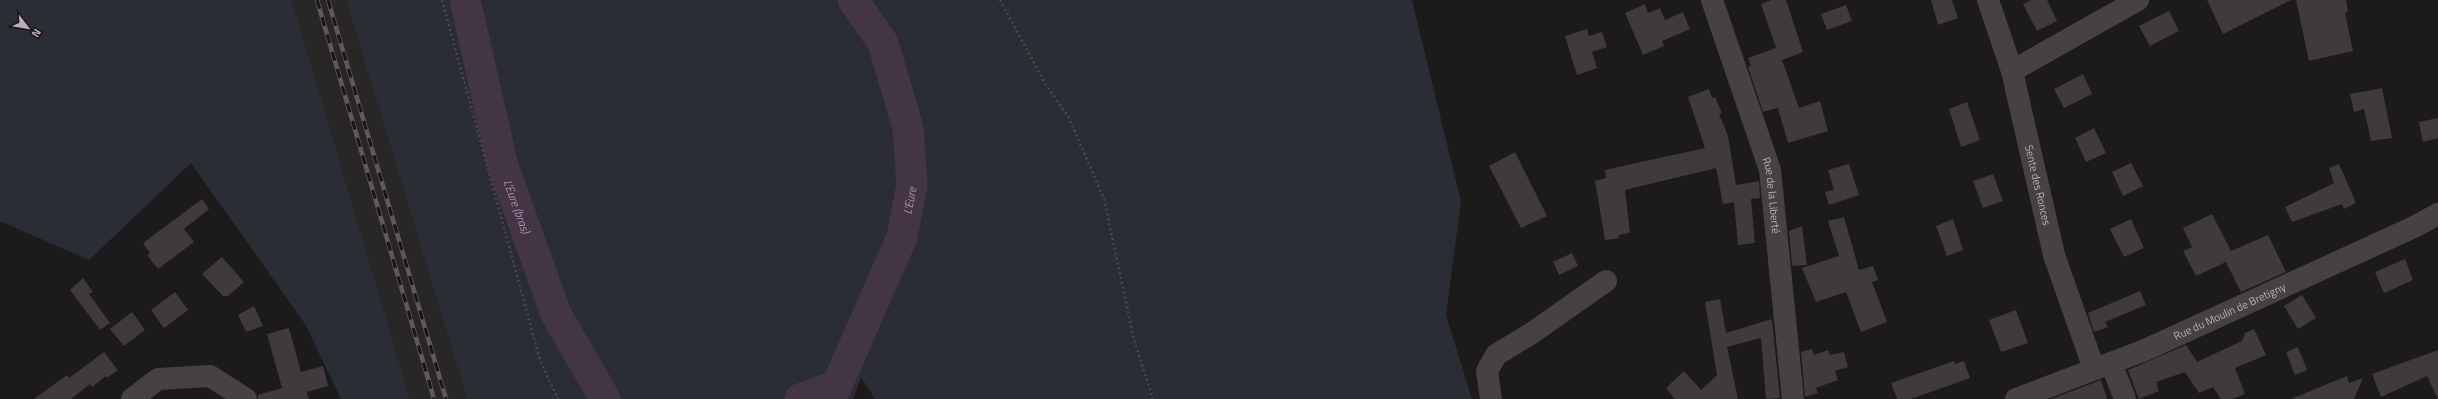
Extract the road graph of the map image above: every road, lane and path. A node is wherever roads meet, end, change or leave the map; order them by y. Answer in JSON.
{"nodes":[{"id":1,"x":442,"y":0,"type":"edge"},
{"id":2,"x":1000,"y":0,"type":"edge"},
{"id":3,"x":1712,"y":0,"type":"edge"},
{"id":4,"x":1988,"y":0,"type":"edge"},
{"id":5,"x":2138,"y":0,"type":"edge"},
{"id":6,"x":2012,"y":71,"type":"junction"},
{"id":7,"x":2438,"y":214,"type":"edge"},
{"id":8,"x":1606,"y":281,"type":"dead end"},
{"id":9,"x":2103,"y":366,"type":"junction"},
{"id":10,"x":132,"y":399,"type":"edge"},
{"id":11,"x":246,"y":399,"type":"edge"},
{"id":12,"x":558,"y":399,"type":"edge"},
{"id":13,"x":1153,"y":399,"type":"edge"},
{"id":14,"x":1491,"y":399,"type":"edge"},
{"id":15,"x":1793,"y":399,"type":"edge"},
{"id":16,"x":2016,"y":399,"type":"edge"},
{"id":17,"x":2125,"y":399,"type":"edge"}],
"edges":[{"from":1,"to":12,"type":"path"},
{"from":2,"to":13,"type":"path"},
{"from":3,"to":15,"type":"street","name":"Rue de la Liberté"},
{"from":4,"to":6,"type":"street","name":"Sente des Ronces"},
{"from":5,"to":6,"type":"street"},
{"from":6,"to":9,"type":"street","name":"Sente des Ronces"},
{"from":7,"to":9,"type":"street","name":"Rue du Moulin de Bretigny"},
{"from":8,"to":14,"type":"street"},
{"from":9,"to":16,"type":"street","name":"Rue du Moulin de Bretigny"},
{"from":9,"to":17,"type":"street","name":"Sente des Ronces"},
{"from":10,"to":11,"type":"street"}]}
